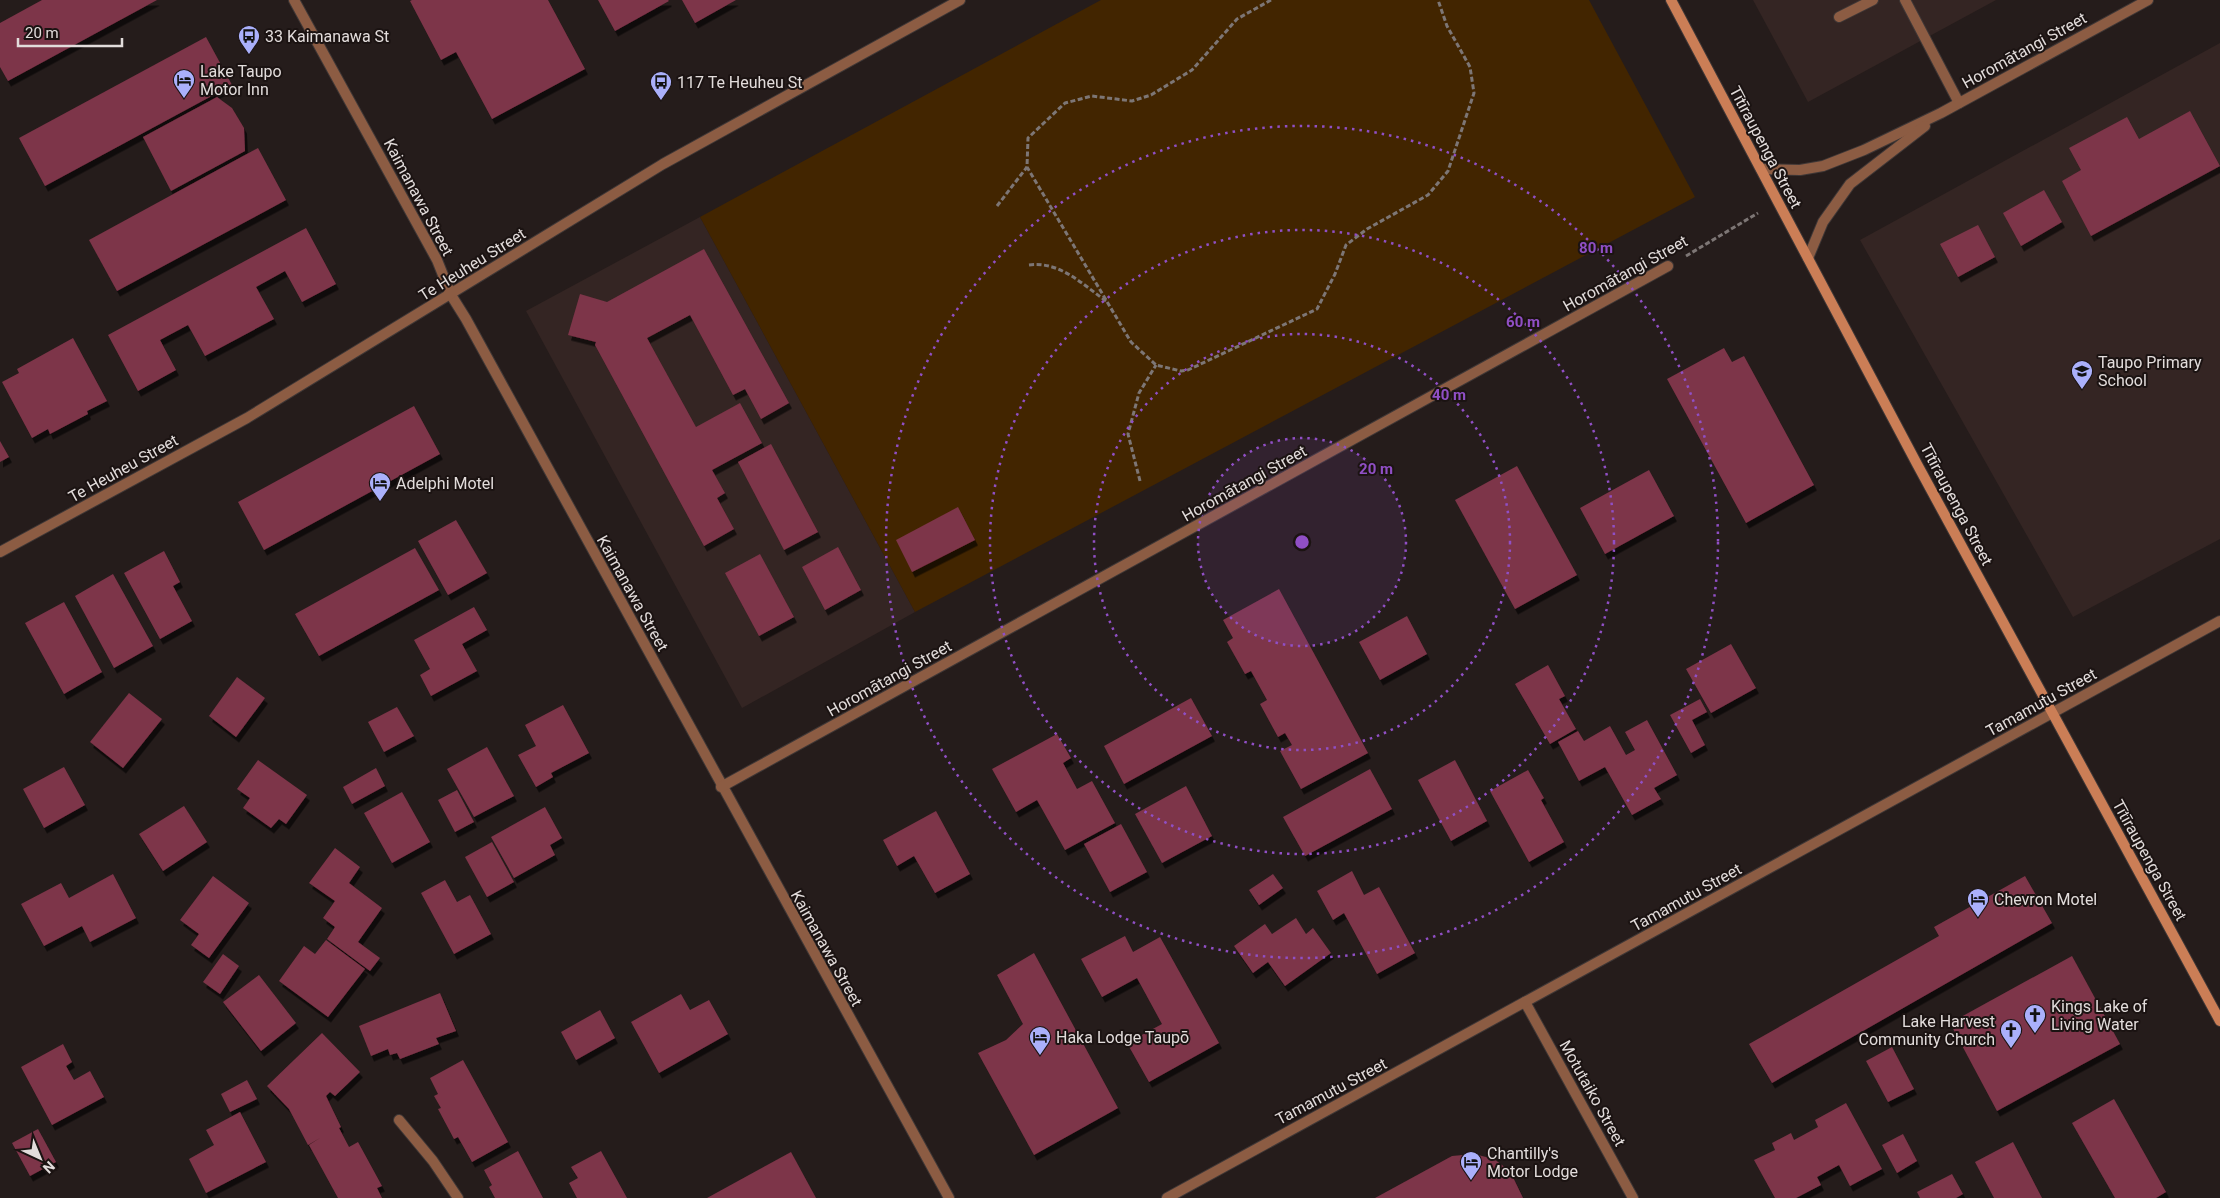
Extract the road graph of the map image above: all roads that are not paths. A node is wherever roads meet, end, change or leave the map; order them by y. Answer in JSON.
{"nodes":[{"id":1,"x":294,"y":0,"type":"edge"},
{"id":2,"x":960,"y":0,"type":"edge"},
{"id":3,"x":1671,"y":0,"type":"edge"},
{"id":4,"x":1873,"y":0,"type":"edge"},
{"id":5,"x":1905,"y":0,"type":"edge"},
{"id":6,"x":2148,"y":0,"type":"edge"},
{"id":7,"x":1839,"y":17,"type":"dead end"},
{"id":8,"x":1958,"y":103,"type":"junction"},
{"id":9,"x":1941,"y":114,"type":"junction"},
{"id":10,"x":1761,"y":169,"type":"junction"},
{"id":11,"x":1808,"y":258,"type":"junction"},
{"id":12,"x":1668,"y":266,"type":"road end"},
{"id":13,"x":451,"y":295,"type":"junction"},
{"id":14,"x":0,"y":552,"type":"edge"},
{"id":15,"x":2220,"y":621,"type":"edge"},
{"id":16,"x":2052,"y":713,"type":"junction"},
{"id":17,"x":721,"y":787,"type":"junction"},
{"id":18,"x":1525,"y":1002,"type":"junction"},
{"id":19,"x":2220,"y":1021,"type":"edge"},
{"id":20,"x":399,"y":1120,"type":"dead end"},
{"id":21,"x":458,"y":1198,"type":"edge"},
{"id":22,"x":948,"y":1198,"type":"edge"},
{"id":23,"x":1167,"y":1198,"type":"edge"},
{"id":24,"x":1633,"y":1198,"type":"edge"}],
"edges":[{"from":1,"to":13,"type":"street","name":"Kaimanawa Street"},
{"from":2,"to":13,"type":"street","name":"Te Heuheu Street"},
{"from":3,"to":10,"type":"main road","name":"Tītīraupenga Street"},
{"from":4,"to":7,"type":"street"},
{"from":5,"to":8,"type":"street"},
{"from":6,"to":8,"type":"street","name":"Horomātangi Street"},
{"from":8,"to":9,"type":"street","name":"Horomātangi Street"},
{"from":9,"to":10,"type":"street","name":"Horomātangi Street"},
{"from":9,"to":11,"type":"street","name":"Horomātangi Street"},
{"from":10,"to":11,"type":"main road","name":"Tītīraupenga Street"},
{"from":11,"to":16,"type":"main road","name":"Tītīraupenga Street"},
{"from":12,"to":17,"type":"street","name":"Horomātangi Street"},
{"from":13,"to":14,"type":"street","name":"Te Heuheu Street"},
{"from":13,"to":17,"type":"street","name":"Kaimanawa Street"},
{"from":15,"to":16,"type":"street","name":"Tamamutu Street"},
{"from":16,"to":18,"type":"street","name":"Tamamutu Street"},
{"from":16,"to":19,"type":"main road","name":"Tītīraupenga Street"},
{"from":17,"to":22,"type":"street","name":"Kaimanawa Street"},
{"from":18,"to":23,"type":"street","name":"Tamamutu Street"},
{"from":18,"to":24,"type":"street","name":"Motutaiko Street"},
{"from":20,"to":21,"type":"street"}]}
